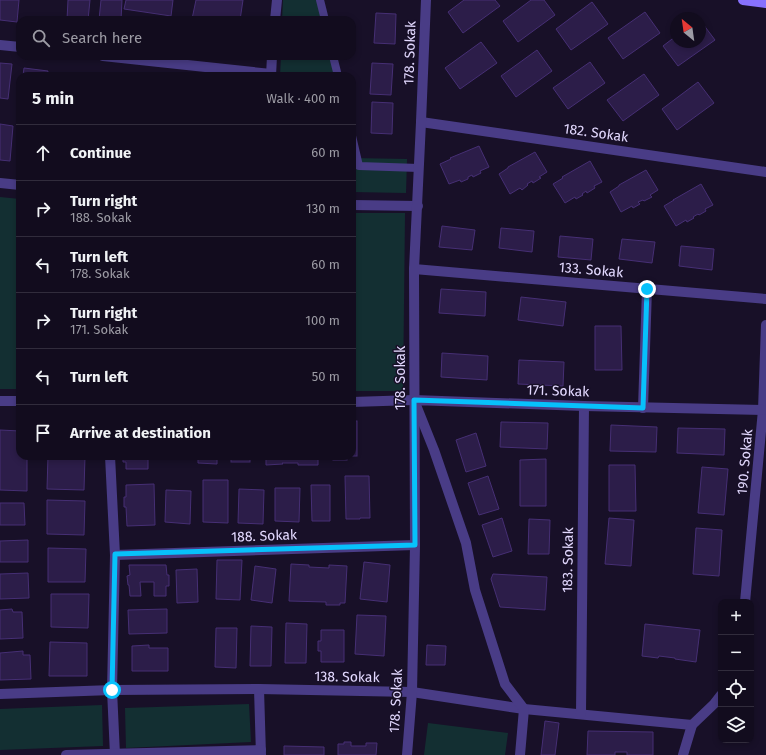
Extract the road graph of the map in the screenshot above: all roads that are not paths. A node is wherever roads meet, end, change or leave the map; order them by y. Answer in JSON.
{"nodes":[{"id":1,"x":276,"y":0,"type":"edge"},
{"id":2,"x":320,"y":0,"type":"edge"},
{"id":3,"x":426,"y":0,"type":"edge"},
{"id":4,"x":743,"y":0,"type":"edge"},
{"id":5,"x":766,"y":3,"type":"edge"},
{"id":6,"x":275,"y":16,"type":"edge"},
{"id":7,"x":324,"y":16,"type":"edge"},
{"id":8,"x":0,"y":45,"type":"edge"},
{"id":9,"x":16,"y":47,"type":"edge"},
{"id":10,"x":138,"y":60,"type":"edge"},
{"id":11,"x":272,"y":60,"type":"edge"},
{"id":12,"x":334,"y":60,"type":"edge"},
{"id":13,"x":244,"y":72,"type":"edge"},
{"id":14,"x":271,"y":72,"type":"edge"},
{"id":15,"x":337,"y":72,"type":"edge"},
{"id":16,"x":421,"y":122,"type":"junction"},
{"id":17,"x":356,"y":153,"type":"edge"},
{"id":18,"x":419,"y":168,"type":"junction"},
{"id":19,"x":766,"y":172,"type":"edge"},
{"id":20,"x":0,"y":183,"type":"edge"},
{"id":21,"x":16,"y":185,"type":"edge"},
{"id":22,"x":356,"y":205,"type":"edge"},
{"id":23,"x":418,"y":206,"type":"junction"},
{"id":24,"x":414,"y":269,"type":"junction"},
{"id":25,"x":647,"y":289,"type":"junction"},
{"id":26,"x":766,"y":299,"type":"edge"},
{"id":27,"x":766,"y":325,"type":"edge"},
{"id":28,"x":414,"y":400,"type":"junction"},
{"id":29,"x":0,"y":401,"type":"edge"},
{"id":30,"x":16,"y":401,"type":"edge"},
{"id":31,"x":356,"y":402,"type":"edge"},
{"id":32,"x":584,"y":406,"type":"junction"},
{"id":33,"x":643,"y":408,"type":"junction"},
{"id":34,"x":763,"y":410,"type":"junction"},
{"id":35,"x":110,"y":460,"type":"edge"},
{"id":36,"x":415,"y":545,"type":"junction"},
{"id":37,"x":115,"y":554,"type":"junction"},
{"id":38,"x":746,"y":599,"type":"edge"},
{"id":39,"x":259,"y":688,"type":"junction"},
{"id":40,"x":112,"y":690,"type":"junction"},
{"id":41,"x":412,"y":692,"type":"junction"},
{"id":42,"x":0,"y":694,"type":"edge"},
{"id":43,"x":718,"y":699,"type":"edge"},
{"id":44,"x":524,"y":709,"type":"junction"},
{"id":45,"x":581,"y":714,"type":"junction"},
{"id":46,"x":692,"y":725,"type":"junction"},
{"id":47,"x":261,"y":752,"type":"edge"},
{"id":48,"x":66,"y":755,"type":"edge"},
{"id":49,"x":115,"y":755,"type":"edge"},
{"id":50,"x":407,"y":755,"type":"edge"},
{"id":51,"x":520,"y":755,"type":"edge"},
{"id":52,"x":683,"y":755,"type":"edge"}],
"edges":[{"from":1,"to":6,"type":"street"},
{"from":2,"to":7,"type":"lane"},
{"from":3,"to":16,"type":"street","name":"178. Sokak"},
{"from":4,"to":5,"type":"main road"},
{"from":8,"to":9,"type":"street"},
{"from":10,"to":13,"type":"street"},
{"from":11,"to":14,"type":"street"},
{"from":12,"to":15,"type":"lane"},
{"from":16,"to":18,"type":"street","name":"178. Sokak"},
{"from":16,"to":19,"type":"street","name":"182. Sokak"},
{"from":17,"to":18,"type":"lane"},
{"from":18,"to":23,"type":"street","name":"178. Sokak"},
{"from":20,"to":21,"type":"street"},
{"from":22,"to":23,"type":"street"},
{"from":23,"to":24,"type":"street","name":"178. Sokak"},
{"from":24,"to":25,"type":"street","name":"133. Sokak"},
{"from":24,"to":28,"type":"street","name":"178. Sokak"},
{"from":25,"to":26,"type":"street","name":"133. Sokak"},
{"from":25,"to":33,"type":"street"},
{"from":27,"to":34,"type":"street","name":"190. Sokak"},
{"from":28,"to":31,"type":"street","name":"171. Sokak"},
{"from":28,"to":32,"type":"street","name":"171. Sokak"},
{"from":28,"to":36,"type":"street","name":"178. Sokak"},
{"from":28,"to":44,"type":"street"},
{"from":29,"to":30,"type":"street"},
{"from":32,"to":33,"type":"street","name":"171. Sokak"},
{"from":32,"to":45,"type":"street","name":"183. Sokak"},
{"from":33,"to":34,"type":"street","name":"171. Sokak"},
{"from":34,"to":38,"type":"street","name":"190. Sokak"},
{"from":35,"to":37,"type":"street"},
{"from":36,"to":37,"type":"street","name":"188. Sokak"},
{"from":36,"to":41,"type":"street","name":"178. Sokak"},
{"from":37,"to":40,"type":"street"},
{"from":39,"to":40,"type":"street","name":"138. Sokak"},
{"from":39,"to":41,"type":"street","name":"138. Sokak"},
{"from":39,"to":47,"type":"street"},
{"from":40,"to":42,"type":"street","name":"138. Sokak"},
{"from":40,"to":49,"type":"street"},
{"from":41,"to":44,"type":"street","name":"138. Sokak"},
{"from":41,"to":50,"type":"street","name":"178. Sokak"},
{"from":43,"to":46,"type":"street"},
{"from":44,"to":45,"type":"street","name":"138. Sokak"},
{"from":44,"to":51,"type":"street"},
{"from":45,"to":46,"type":"street","name":"138. Sokak"},
{"from":46,"to":52,"type":"street"},
{"from":47,"to":49,"type":"street"},
{"from":48,"to":49,"type":"street"}]}
